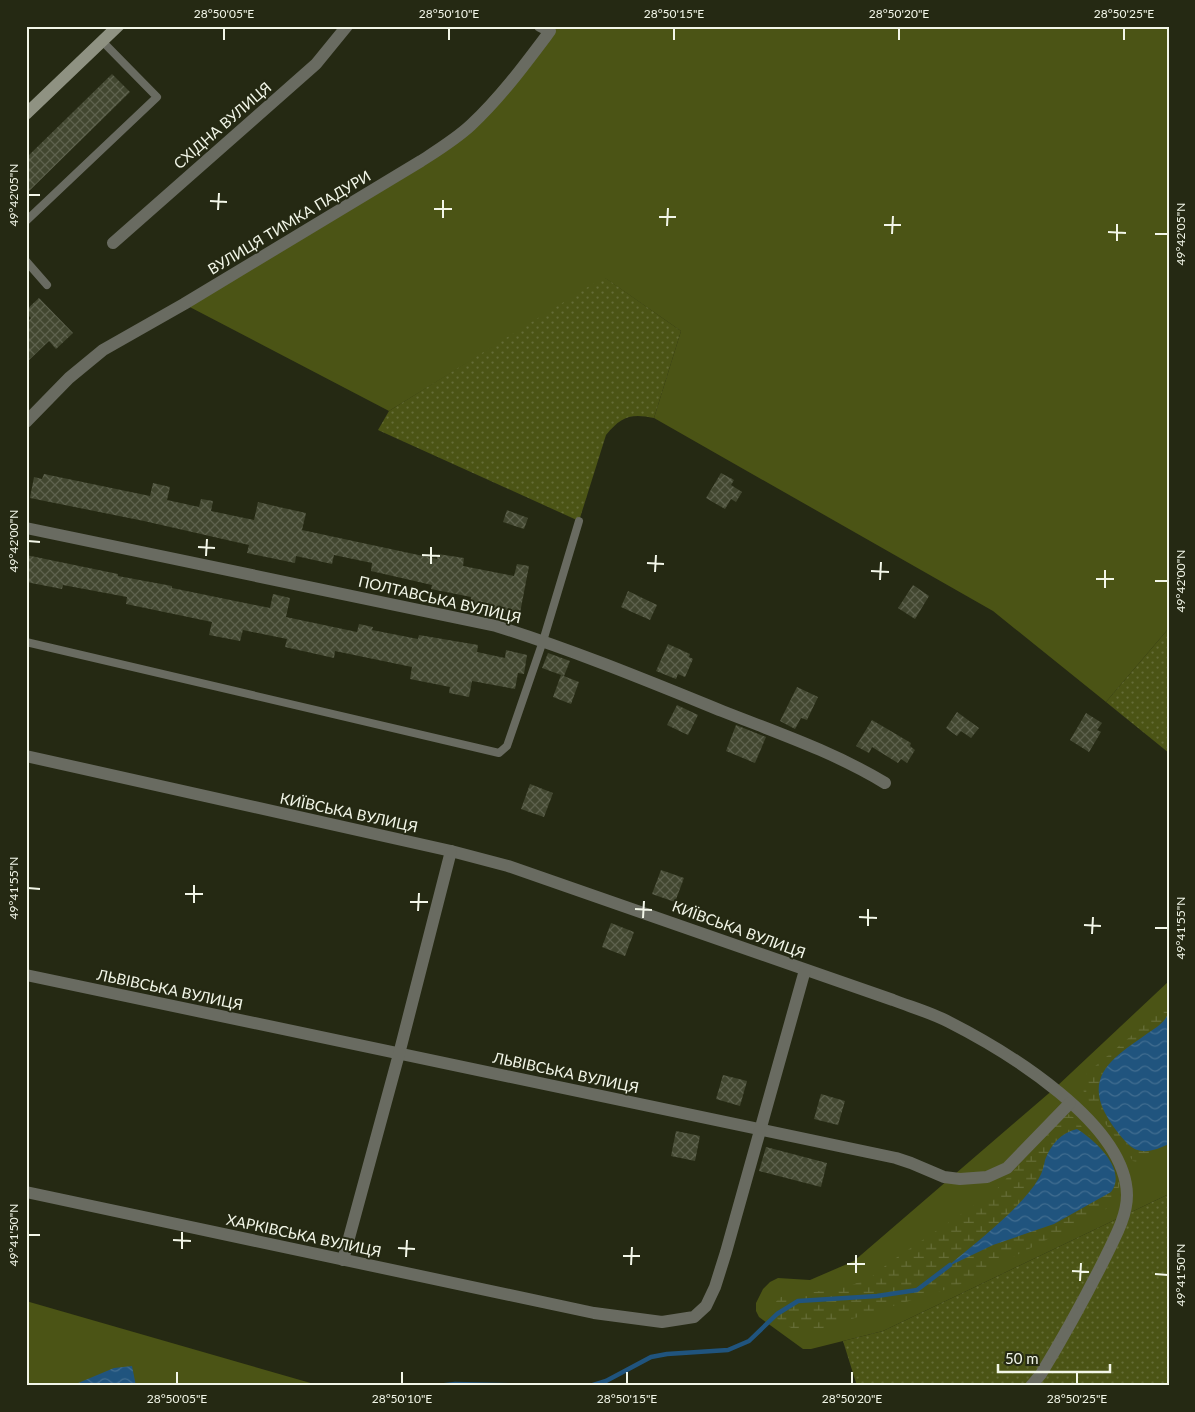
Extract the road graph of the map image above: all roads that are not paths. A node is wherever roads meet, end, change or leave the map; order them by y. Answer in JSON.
{"nodes":[{"id":1,"x":118,"y":26,"type":"edge"},
{"id":2,"x":347,"y":26,"type":"edge"},
{"id":3,"x":545,"y":28,"type":"edge"},
{"id":4,"x":102,"y":41,"type":"junction"},
{"id":5,"x":26,"y":114,"type":"edge"},
{"id":6,"x":26,"y":221,"type":"edge"},
{"id":7,"x":113,"y":243,"type":"dead end"},
{"id":8,"x":26,"y":261,"type":"edge"},
{"id":9,"x":47,"y":286,"type":"dead end"},
{"id":10,"x":26,"y":422,"type":"edge"},
{"id":11,"x":579,"y":521,"type":"dead end"},
{"id":12,"x":26,"y":528,"type":"edge"},
{"id":13,"x":543,"y":641,"type":"junction"},
{"id":14,"x":26,"y":642,"type":"edge"},
{"id":15,"x":26,"y":756,"type":"edge"},
{"id":16,"x":885,"y":783,"type":"dead end"},
{"id":17,"x":450,"y":851,"type":"junction"},
{"id":18,"x":805,"y":970,"type":"junction"},
{"id":19,"x":26,"y":975,"type":"edge"},
{"id":20,"x":399,"y":1054,"type":"junction"},
{"id":21,"x":1070,"y":1103,"type":"junction"},
{"id":22,"x":760,"y":1128,"type":"junction"},
{"id":23,"x":26,"y":1192,"type":"edge"},
{"id":24,"x":344,"y":1260,"type":"junction"},
{"id":25,"x":1031,"y":1386,"type":"edge"}],
"edges":[{"from":1,"to":4,"type":"street"},
{"from":2,"to":7,"type":"street","name":"СХІДНА ВУЛИЦЯ"},
{"from":3,"to":10,"type":"street","name":"ВУЛИЦЯ ТИМКА ПАДУРИ"},
{"from":4,"to":5,"type":"street"},
{"from":4,"to":6,"type":"lane"},
{"from":8,"to":9,"type":"lane"},
{"from":11,"to":13,"type":"lane"},
{"from":12,"to":13,"type":"street","name":"ПОЛТАВСЬКА ВУЛИЦЯ"},
{"from":13,"to":14,"type":"lane"},
{"from":13,"to":16,"type":"street","name":"ПОЛТАВСЬКА ВУЛИЦЯ"},
{"from":15,"to":17,"type":"street","name":"КИЇВСЬКА ВУЛИЦЯ"},
{"from":17,"to":18,"type":"street","name":"КИЇВСЬКА ВУЛИЦЯ"},
{"from":17,"to":20,"type":"street"},
{"from":18,"to":21,"type":"street","name":"КИЇВСЬКА ВУЛИЦЯ"},
{"from":18,"to":22,"type":"street"},
{"from":19,"to":20,"type":"street","name":"ЛЬВІВСЬКА ВУЛИЦЯ"},
{"from":20,"to":22,"type":"street","name":"ЛЬВІВСЬКА ВУЛИЦЯ"},
{"from":20,"to":24,"type":"street"},
{"from":21,"to":22,"type":"street","name":"ЛЬВІВСЬКА ВУЛИЦЯ"},
{"from":21,"to":25,"type":"street","name":"КИЇВСЬКА ВУЛИЦЯ"},
{"from":22,"to":24,"type":"street","name":"ХАРКІВСЬКА ВУЛИЦЯ"},
{"from":23,"to":24,"type":"street","name":"ХАРКІВСЬКА ВУЛИЦЯ"}]}
